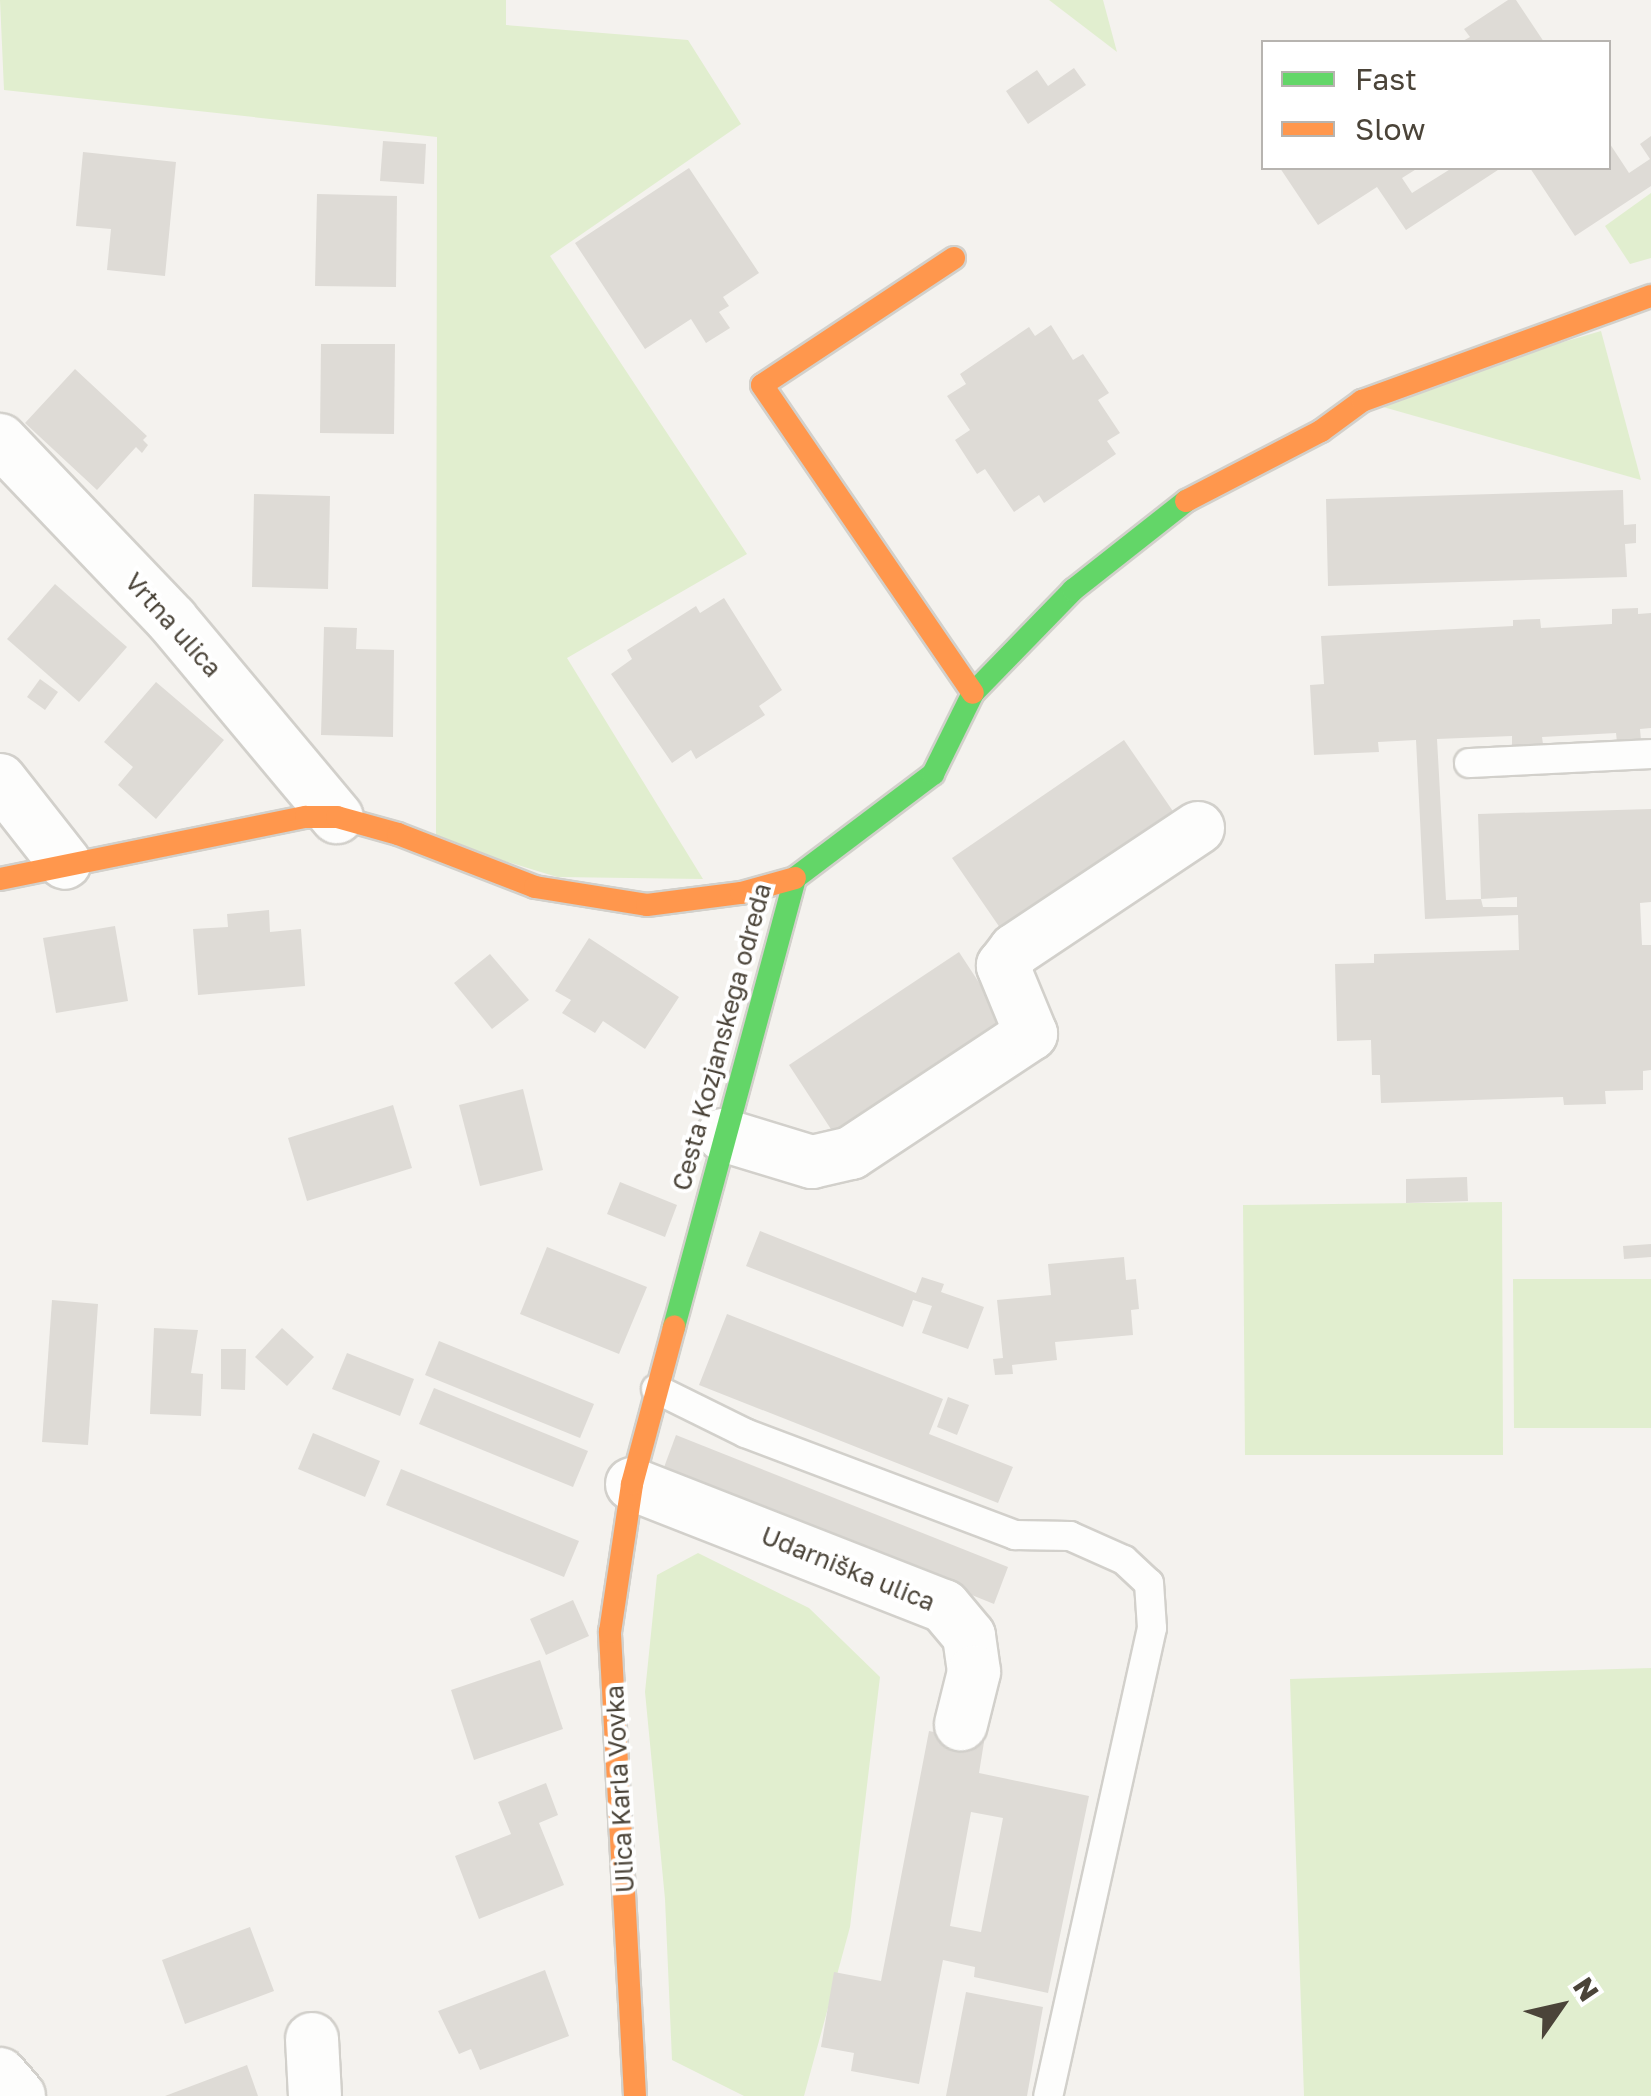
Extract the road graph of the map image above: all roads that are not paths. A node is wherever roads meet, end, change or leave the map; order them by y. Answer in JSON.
{"nodes":[{"id":1,"x":954,"y":258,"type":"dead end"},
{"id":2,"x":1651,"y":296,"type":"edge"},
{"id":3,"x":0,"y":440,"type":"edge"},
{"id":4,"x":972,"y":694,"type":"junction"},
{"id":5,"x":1651,"y":754,"type":"edge"},
{"id":6,"x":1469,"y":762,"type":"dead end"},
{"id":7,"x":0,"y":780,"type":"edge"},
{"id":8,"x":337,"y":816,"type":"junction"},
{"id":9,"x":1198,"y":828,"type":"dead end"},
{"id":10,"x":64,"y":862,"type":"junction"},
{"id":11,"x":794,"y":878,"type":"junction"},
{"id":12,"x":0,"y":879,"type":"edge"},
{"id":13,"x":723,"y":1136,"type":"junction"},
{"id":14,"x":656,"y":1389,"type":"junction"},
{"id":15,"x":632,"y":1484,"type":"junction"},
{"id":16,"x":962,"y":1724,"type":"dead end"},
{"id":17,"x":312,"y":2039,"type":"dead end"},
{"id":18,"x":0,"y":2074,"type":"edge"},
{"id":19,"x":18,"y":2096,"type":"edge"},
{"id":20,"x":315,"y":2096,"type":"edge"},
{"id":21,"x":635,"y":2096,"type":"edge"},
{"id":22,"x":1048,"y":2096,"type":"edge"}],
"edges":[{"from":1,"to":4,"type":"street"},
{"from":2,"to":4,"type":"street","name":"Cesta Kozjanskega odreda"},
{"from":3,"to":8,"type":"street","name":"Vrtna ulica"},
{"from":4,"to":11,"type":"street","name":"Cesta Kozjanskega odreda"},
{"from":5,"to":6,"type":"lane"},
{"from":7,"to":10,"type":"street"},
{"from":8,"to":10,"type":"street"},
{"from":8,"to":11,"type":"street"},
{"from":9,"to":13,"type":"street"},
{"from":10,"to":12,"type":"street"},
{"from":11,"to":13,"type":"street","name":"Cesta Kozjanskega odreda"},
{"from":13,"to":14,"type":"street","name":"Cesta Kozjanskega odreda"},
{"from":14,"to":15,"type":"street","name":"Cesta Kozjanskega odreda"},
{"from":14,"to":22,"type":"lane"},
{"from":15,"to":16,"type":"street","name":"Udarniška ulica"},
{"from":15,"to":21,"type":"street","name":"Ulica Karla Vovka"},
{"from":17,"to":20,"type":"street"},
{"from":18,"to":19,"type":"street"}]}
